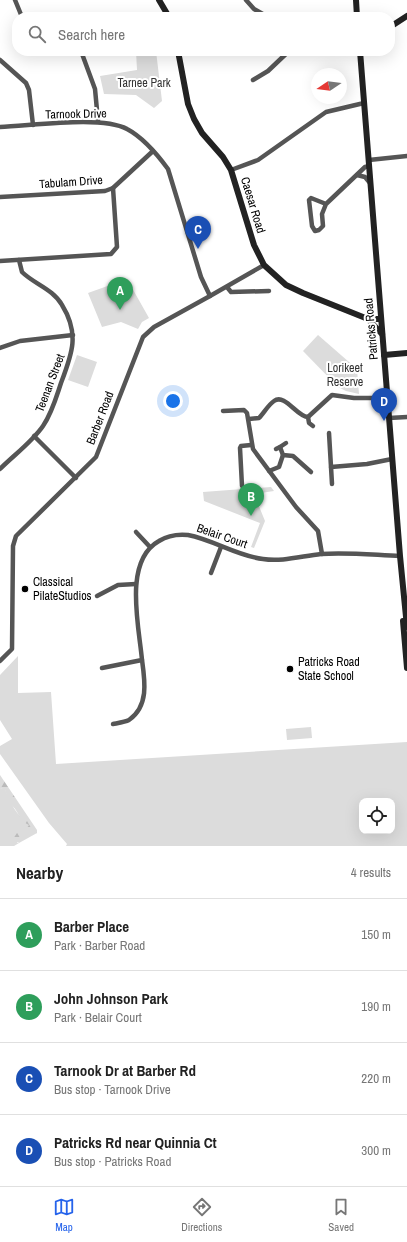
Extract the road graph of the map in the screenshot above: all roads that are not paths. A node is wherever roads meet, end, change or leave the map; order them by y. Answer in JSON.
{"nodes":[{"id":1,"x":15,"y":0,"type":"edge"},
{"id":2,"x":159,"y":0,"type":"edge"},
{"id":3,"x":246,"y":0,"type":"edge"},
{"id":4,"x":356,"y":0,"type":"edge"},
{"id":5,"x":20,"y":12,"type":"edge"},
{"id":6,"x":166,"y":12,"type":"edge"},
{"id":7,"x":259,"y":12,"type":"edge"},
{"id":8,"x":357,"y":12,"type":"edge"},
{"id":9,"x":406,"y":18,"type":"edge"},
{"id":10,"x":395,"y":24,"type":"edge"},
{"id":11,"x":84,"y":56,"type":"edge"},
{"id":12,"x":179,"y":56,"type":"edge"},
{"id":13,"x":284,"y":56,"type":"edge"},
{"id":14,"x":360,"y":56,"type":"edge"},
{"id":15,"x":0,"y":60,"type":"edge"},
{"id":16,"x":253,"y":80,"type":"dead end"},
{"id":17,"x":364,"y":103,"type":"junction"},
{"id":18,"x":98,"y":122,"type":"junction"},
{"id":19,"x":33,"y":125,"type":"junction"},
{"id":20,"x":0,"y":128,"type":"edge"},
{"id":21,"x":153,"y":151,"type":"junction"},
{"id":22,"x":407,"y":156,"type":"edge"},
{"id":23,"x":369,"y":160,"type":"junction"},
{"id":24,"x":369,"y":166,"type":"junction"},
{"id":25,"x":231,"y":170,"type":"junction"},
{"id":26,"x":357,"y":175,"type":"junction"},
{"id":27,"x":370,"y":183,"type":"junction"},
{"id":28,"x":113,"y":188,"type":"junction"},
{"id":29,"x":0,"y":197,"type":"edge"},
{"id":30,"x":326,"y":204,"type":"junction"},
{"id":31,"x":19,"y":260,"type":"junction"},
{"id":32,"x":0,"y":261,"type":"edge"},
{"id":33,"x":264,"y":265,"type":"junction"},
{"id":34,"x":227,"y":287,"type":"junction"},
{"id":35,"x":269,"y":291,"type":"dead end"},
{"id":36,"x":210,"y":296,"type":"junction"},
{"id":37,"x":365,"y":317,"type":"junction"},
{"id":38,"x":381,"y":317,"type":"junction"},
{"id":39,"x":382,"y":334,"type":"junction"},
{"id":40,"x":73,"y":335,"type":"junction"},
{"id":41,"x":0,"y":348,"type":"edge"},
{"id":42,"x":407,"y":353,"type":"edge"},
{"id":43,"x":384,"y":355,"type":"junction"},
{"id":44,"x":387,"y":398,"type":"junction"},
{"id":45,"x":223,"y":411,"type":"dead end"},
{"id":46,"x":308,"y":417,"type":"junction"},
{"id":47,"x":407,"y":417,"type":"edge"},
{"id":48,"x":389,"y":418,"type":"junction"},
{"id":49,"x":250,"y":419,"type":"junction"},
{"id":50,"x":313,"y":426,"type":"dead end"},
{"id":51,"x":329,"y":433,"type":"dead end"},
{"id":52,"x":34,"y":436,"type":"junction"},
{"id":53,"x":286,"y":443,"type":"dead end"},
{"id":54,"x":251,"y":445,"type":"junction"},
{"id":55,"x":283,"y":455,"type":"junction"},
{"id":56,"x":392,"y":460,"type":"junction"},
{"id":57,"x":331,"y":467,"type":"junction"},
{"id":58,"x":0,"y":469,"type":"edge"},
{"id":59,"x":269,"y":471,"type":"junction"},
{"id":60,"x":311,"y":472,"type":"dead end"},
{"id":61,"x":76,"y":478,"type":"junction"},
{"id":62,"x":332,"y":484,"type":"dead end"},
{"id":63,"x":242,"y":486,"type":"dead end"},
{"id":64,"x":136,"y":532,"type":"dead end"},
{"id":65,"x":150,"y":547,"type":"junction"},
{"id":66,"x":221,"y":547,"type":"junction"},
{"id":67,"x":322,"y":554,"type":"junction"},
{"id":68,"x":400,"y":556,"type":"junction"},
{"id":69,"x":211,"y":573,"type":"dead end"},
{"id":70,"x":136,"y":584,"type":"junction"},
{"id":71,"x":97,"y":596,"type":"dead end"},
{"id":72,"x":404,"y":606,"type":"junction"},
{"id":73,"x":407,"y":627,"type":"edge"},
{"id":74,"x":142,"y":660,"type":"junction"},
{"id":75,"x":0,"y":661,"type":"edge"},
{"id":76,"x":102,"y":668,"type":"dead end"},
{"id":77,"x":407,"y":668,"type":"edge"},
{"id":78,"x":113,"y":724,"type":"dead end"}],
"edges":[{"from":1,"to":5,"type":"street"},
{"from":2,"to":6,"type":"main road"},
{"from":3,"to":7,"type":"street"},
{"from":4,"to":8,"type":"main road"},
{"from":9,"to":10,"type":"main road"},
{"from":11,"to":18,"type":"street"},
{"from":12,"to":25,"type":"main road","name":"Caesar Road"},
{"from":13,"to":16,"type":"street"},
{"from":14,"to":17,"type":"main road","name":"Patricks Road"},
{"from":15,"to":19,"type":"street"},
{"from":17,"to":23,"type":"main road","name":"Patricks Road"},
{"from":17,"to":25,"type":"street"},
{"from":18,"to":19,"type":"street","name":"Tarnook Drive"},
{"from":18,"to":21,"type":"street","name":"Tarnook Drive"},
{"from":19,"to":20,"type":"street","name":"Tarnook Drive"},
{"from":21,"to":28,"type":"street","name":"Tabulam Drive"},
{"from":21,"to":36,"type":"street","name":"Tarnook Drive"},
{"from":22,"to":23,"type":"street"},
{"from":23,"to":24,"type":"main road","name":"Patricks Road"},
{"from":24,"to":26,"type":"street"},
{"from":24,"to":27,"type":"main road","name":"Patricks Road"},
{"from":25,"to":33,"type":"main road","name":"Caesar Road"},
{"from":26,"to":27,"type":"street"},
{"from":26,"to":30,"type":"street"},
{"from":27,"to":38,"type":"main road","name":"Patricks Road"},
{"from":28,"to":29,"type":"street","name":"Tabulam Drive"},
{"from":28,"to":31,"type":"street"},
{"from":30,"to":30,"type":"street"},
{"from":31,"to":32,"type":"street"},
{"from":31,"to":40,"type":"street","name":"Teenan Street"},
{"from":33,"to":34,"type":"street","name":"Barber Road"},
{"from":33,"to":37,"type":"main road","name":"Caesar Road"},
{"from":34,"to":35,"type":"street"},
{"from":34,"to":36,"type":"street","name":"Barber Road"},
{"from":36,"to":61,"type":"street","name":"Barber Road"},
{"from":37,"to":38,"type":"main road","name":"Caesar Road"},
{"from":37,"to":39,"type":"main road"},
{"from":38,"to":39,"type":"main road","name":"Patricks Road"},
{"from":39,"to":43,"type":"main road","name":"Patricks Road"},
{"from":40,"to":41,"type":"street"},
{"from":40,"to":52,"type":"street","name":"Teenan Street"},
{"from":42,"to":43,"type":"main road"},
{"from":43,"to":44,"type":"main road","name":"Patricks Road"},
{"from":44,"to":46,"type":"street"},
{"from":44,"to":48,"type":"main road","name":"Patricks Road"},
{"from":45,"to":49,"type":"street"},
{"from":46,"to":49,"type":"street"},
{"from":46,"to":50,"type":"street"},
{"from":47,"to":48,"type":"street"},
{"from":48,"to":56,"type":"main road","name":"Patricks Road"},
{"from":49,"to":54,"type":"street"},
{"from":51,"to":57,"type":"street"},
{"from":52,"to":58,"type":"street","name":"Teenan Street"},
{"from":52,"to":61,"type":"street"},
{"from":53,"to":55,"type":"street"},
{"from":54,"to":59,"type":"street"},
{"from":54,"to":63,"type":"street"},
{"from":55,"to":59,"type":"street"},
{"from":55,"to":60,"type":"street"},
{"from":56,"to":57,"type":"street"},
{"from":56,"to":68,"type":"main road","name":"Patricks Road"},
{"from":57,"to":62,"type":"street"},
{"from":59,"to":67,"type":"street"},
{"from":61,"to":75,"type":"street","name":"Barber Road"},
{"from":64,"to":65,"type":"street"},
{"from":65,"to":66,"type":"street","name":"Belair Court"},
{"from":65,"to":70,"type":"street"},
{"from":66,"to":67,"type":"street","name":"Belair Court"},
{"from":66,"to":69,"type":"street"},
{"from":67,"to":68,"type":"street","name":"Belair Court"},
{"from":68,"to":72,"type":"main road","name":"Patricks Road"},
{"from":70,"to":71,"type":"street"},
{"from":70,"to":74,"type":"street"},
{"from":72,"to":73,"type":"main road","name":"Patricks Road"},
{"from":72,"to":77,"type":"main road","name":"Patricks Road"},
{"from":74,"to":76,"type":"street"},
{"from":74,"to":78,"type":"street"}]}
